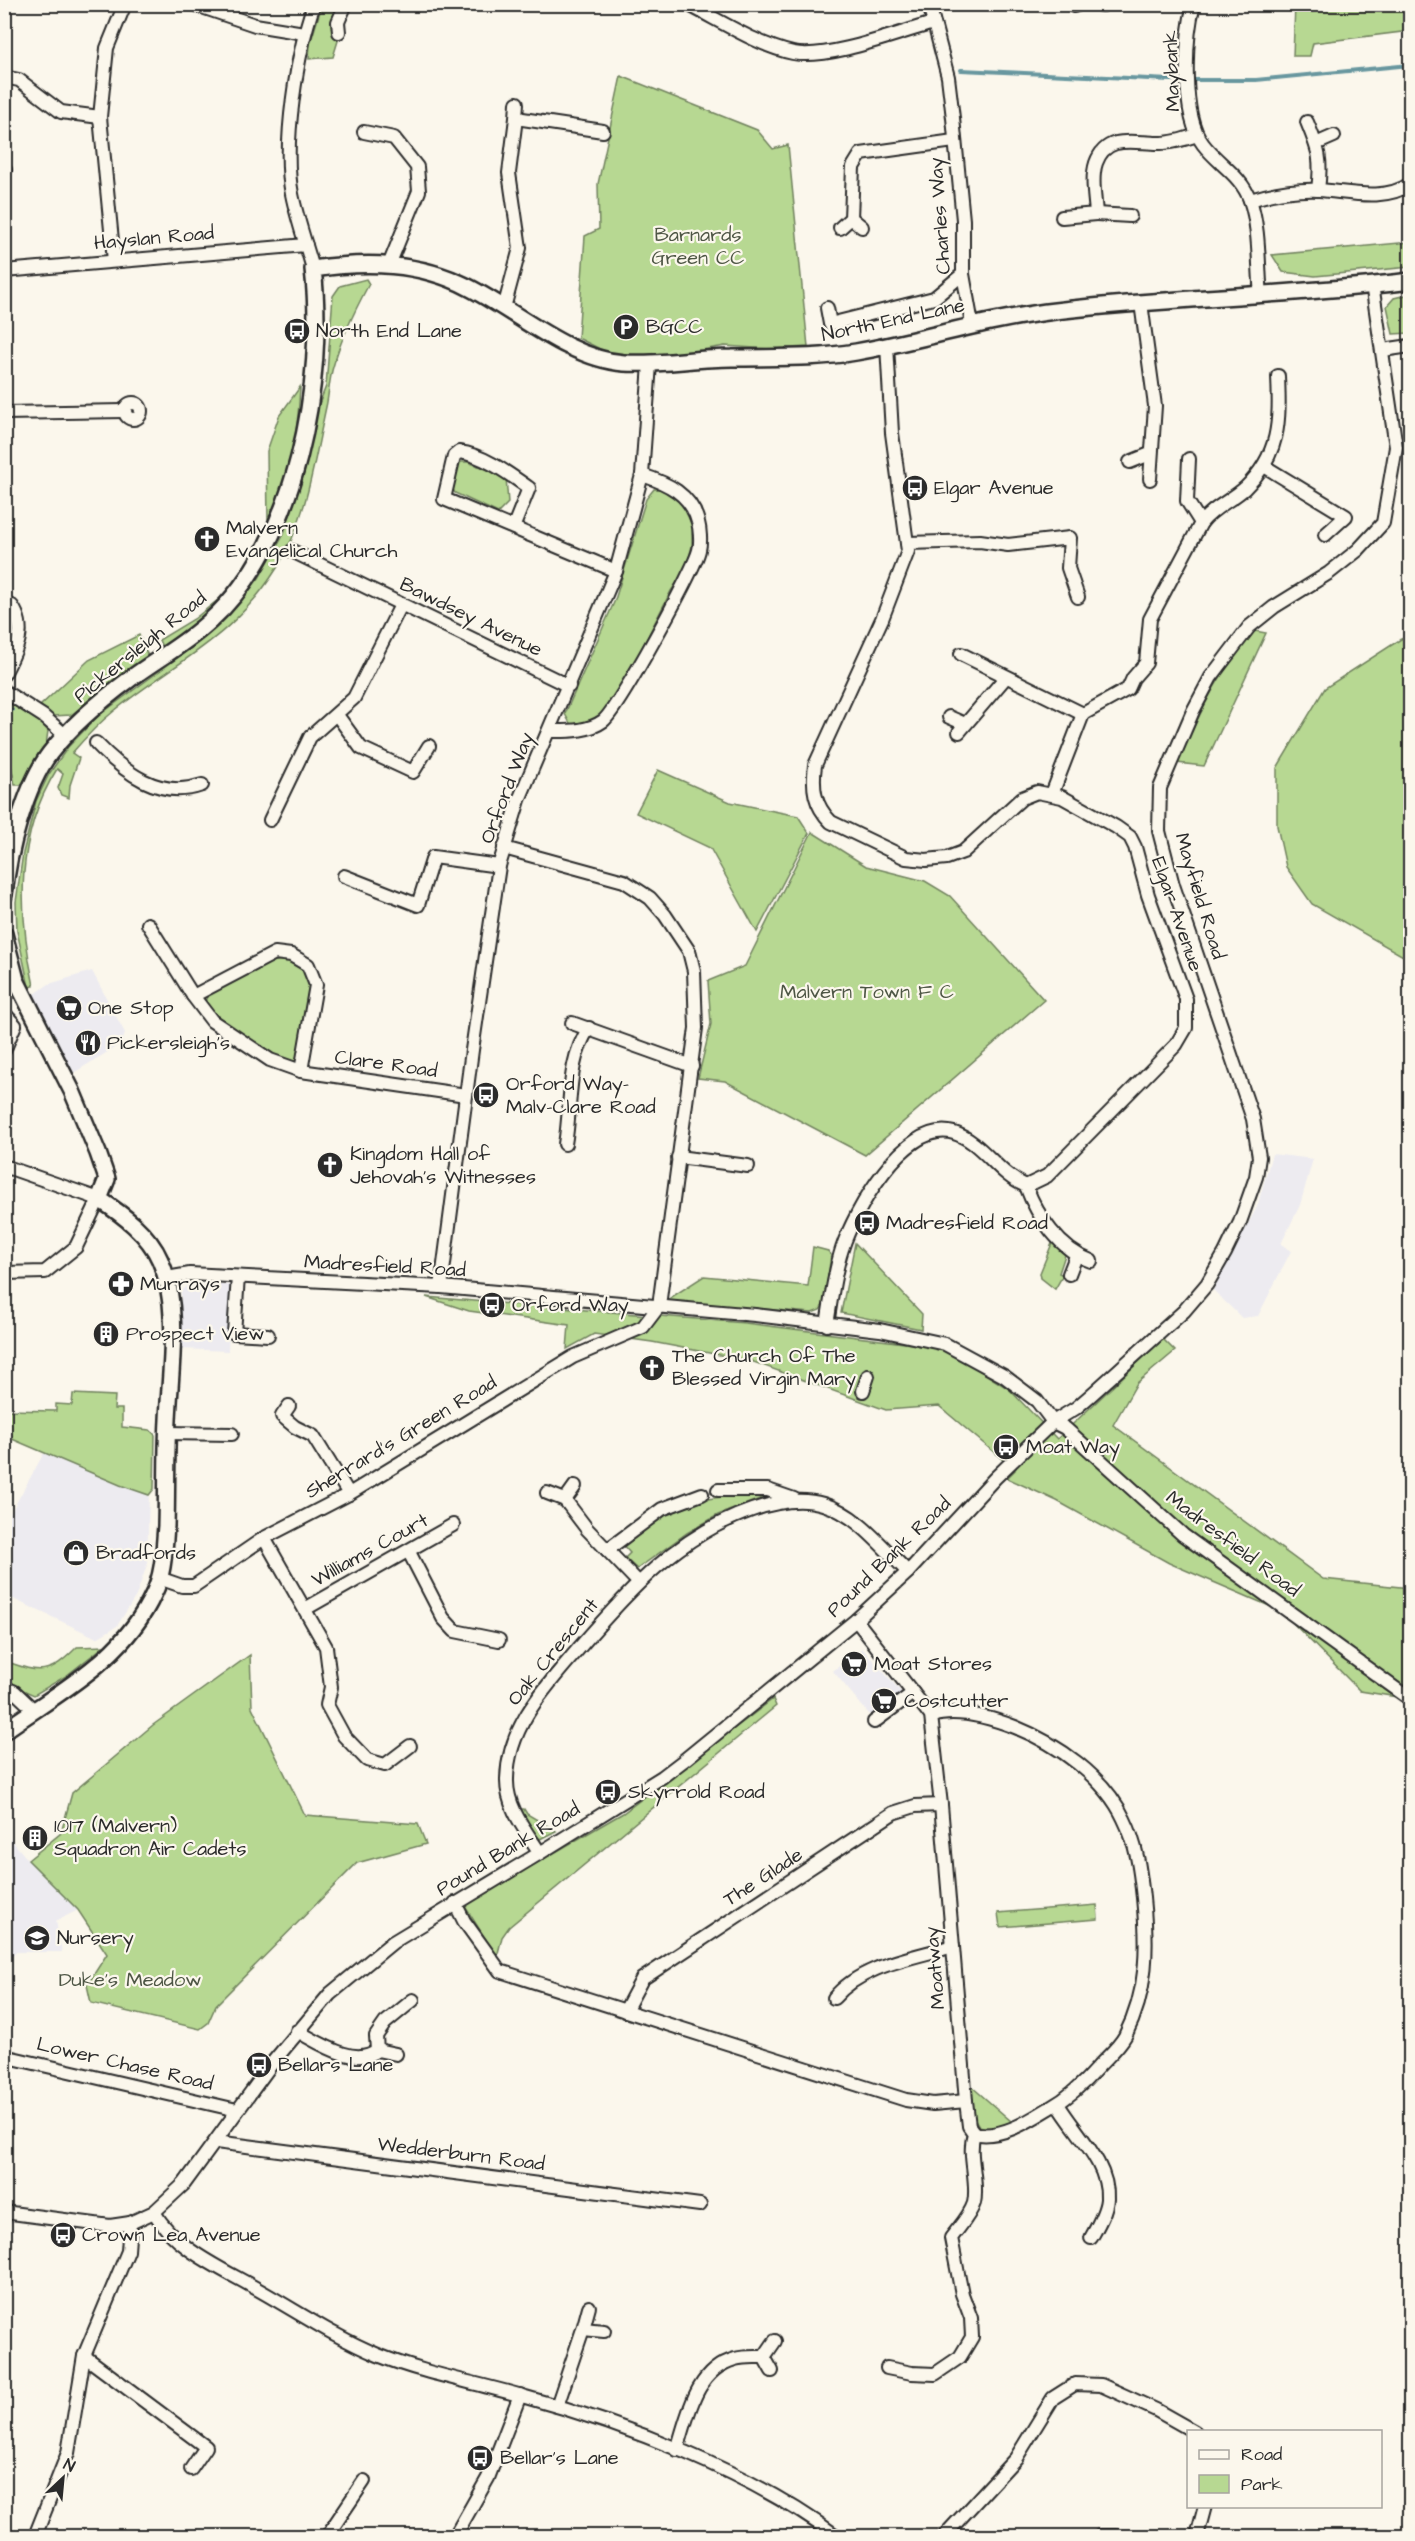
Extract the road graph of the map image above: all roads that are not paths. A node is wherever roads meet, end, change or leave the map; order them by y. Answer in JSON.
{"nodes":[{"id":1,"x":125,"y":4,"type":"edge"},
{"id":2,"x":194,"y":4,"type":"edge"},
{"id":3,"x":314,"y":4,"type":"edge"},
{"id":4,"x":346,"y":4,"type":"edge"},
{"id":5,"x":687,"y":4,"type":"edge"},
{"id":6,"x":929,"y":4,"type":"edge"},
{"id":7,"x":1194,"y":4,"type":"edge"},
{"id":8,"x":933,"y":23,"type":"junction"},
{"id":9,"x":339,"y":32,"type":"dead end"},
{"id":10,"x":304,"y":33,"type":"junction"},
{"id":11,"x":4,"y":77,"type":"edge"},
{"id":12,"x":518,"y":103,"type":"dead end"},
{"id":13,"x":100,"y":117,"type":"junction"},
{"id":14,"x":516,"y":118,"type":"junction"},
{"id":15,"x":1307,"y":122,"type":"dead end"},
{"id":16,"x":364,"y":132,"type":"dead end"},
{"id":17,"x":603,"y":132,"type":"dead end"},
{"id":18,"x":1197,"y":135,"type":"junction"},
{"id":19,"x":1334,"y":136,"type":"dead end"},
{"id":20,"x":954,"y":141,"type":"junction"},
{"id":21,"x":1318,"y":143,"type":"junction"},
{"id":22,"x":1410,"y":184,"type":"edge"},
{"id":23,"x":1318,"y":190,"type":"junction"},
{"id":24,"x":1250,"y":200,"type":"junction"},
{"id":25,"x":1096,"y":214,"type":"junction"},
{"id":26,"x":1130,"y":216,"type":"dead end"},
{"id":27,"x":1062,"y":217,"type":"dead end"},
{"id":28,"x":851,"y":218,"type":"junction"},
{"id":29,"x":862,"y":227,"type":"dead end"},
{"id":30,"x":840,"y":228,"type":"dead end"},
{"id":31,"x":306,"y":245,"type":"junction"},
{"id":32,"x":114,"y":261,"type":"junction"},
{"id":33,"x":388,"y":265,"type":"junction"},
{"id":34,"x":313,"y":269,"type":"junction"},
{"id":35,"x":4,"y":271,"type":"edge"},
{"id":36,"x":963,"y":274,"type":"junction"},
{"id":37,"x":1410,"y":281,"type":"edge"},
{"id":38,"x":1372,"y":284,"type":"junction"},
{"id":39,"x":1261,"y":296,"type":"junction"},
{"id":40,"x":1141,"y":303,"type":"junction"},
{"id":41,"x":504,"y":308,"type":"junction"},
{"id":42,"x":827,"y":308,"type":"dead end"},
{"id":43,"x":972,"y":324,"type":"junction"},
{"id":44,"x":887,"y":345,"type":"junction"},
{"id":45,"x":1410,"y":346,"type":"edge"},
{"id":46,"x":1383,"y":350,"type":"junction"},
{"id":47,"x":650,"y":364,"type":"junction"},
{"id":48,"x":1278,"y":376,"type":"dead end"},
{"id":49,"x":124,"y":411,"type":"dead end"},
{"id":50,"x":4,"y":412,"type":"edge"},
{"id":51,"x":1150,"y":454,"type":"junction"},
{"id":52,"x":1189,"y":459,"type":"dead end"},
{"id":53,"x":1130,"y":462,"type":"dead end"},
{"id":54,"x":1264,"y":466,"type":"junction"},
{"id":55,"x":642,"y":475,"type":"junction"},
{"id":56,"x":1150,"y":479,"type":"dead end"},
{"id":57,"x":1201,"y":523,"type":"junction"},
{"id":58,"x":513,"y":528,"type":"junction"},
{"id":59,"x":1325,"y":535,"type":"dead end"},
{"id":60,"x":907,"y":543,"type":"junction"},
{"id":61,"x":292,"y":551,"type":"dead end"},
{"id":62,"x":616,"y":571,"type":"junction"},
{"id":63,"x":1078,"y":597,"type":"dead end"},
{"id":64,"x":401,"y":605,"type":"junction"},
{"id":65,"x":20,"y":611,"type":"dead end"},
{"id":66,"x":961,"y":654,"type":"dead end"},
{"id":67,"x":4,"y":674,"type":"edge"},
{"id":68,"x":1005,"y":678,"type":"junction"},
{"id":69,"x":569,"y":686,"type":"junction"},
{"id":70,"x":4,"y":691,"type":"edge"},
{"id":71,"x":1083,"y":714,"type":"junction"},
{"id":72,"x":337,"y":716,"type":"junction"},
{"id":73,"x":949,"y":717,"type":"dead end"},
{"id":74,"x":550,"y":731,"type":"junction"},
{"id":75,"x":66,"y":736,"type":"junction"},
{"id":76,"x":96,"y":743,"type":"dead end"},
{"id":77,"x":429,"y":746,"type":"dead end"},
{"id":78,"x":202,"y":785,"type":"dead end"},
{"id":79,"x":1052,"y":794,"type":"junction"},
{"id":80,"x":270,"y":820,"type":"dead end"},
{"id":81,"x":504,"y":848,"type":"junction"},
{"id":82,"x":500,"y":866,"type":"junction"},
{"id":83,"x":344,"y":876,"type":"dead end"},
{"id":84,"x":4,"y":895,"type":"edge"},
{"id":85,"x":148,"y":924,"type":"dead end"},
{"id":86,"x":4,"y":934,"type":"edge"},
{"id":87,"x":10,"y":982,"type":"edge"},
{"id":88,"x":193,"y":996,"type":"junction"},
{"id":89,"x":4,"y":1013,"type":"edge"},
{"id":90,"x":572,"y":1023,"type":"dead end"},
{"id":91,"x":589,"y":1028,"type":"junction"},
{"id":92,"x":4,"y":1051,"type":"edge"},
{"id":93,"x":692,"y":1065,"type":"junction"},
{"id":94,"x":301,"y":1071,"type":"junction"},
{"id":95,"x":466,"y":1095,"type":"junction"},
{"id":96,"x":565,"y":1144,"type":"dead end"},
{"id":97,"x":678,"y":1157,"type":"junction"},
{"id":98,"x":4,"y":1166,"type":"edge"},
{"id":99,"x":748,"y":1166,"type":"dead end"},
{"id":100,"x":1026,"y":1185,"type":"junction"},
{"id":101,"x":99,"y":1199,"type":"junction"},
{"id":102,"x":1076,"y":1256,"type":"junction"},
{"id":103,"x":1091,"y":1261,"type":"dead end"},
{"id":104,"x":4,"y":1273,"type":"edge"},
{"id":105,"x":1069,"y":1274,"type":"dead end"},
{"id":106,"x":238,"y":1277,"type":"junction"},
{"id":107,"x":167,"y":1278,"type":"junction"},
{"id":108,"x":441,"y":1287,"type":"junction"},
{"id":109,"x":659,"y":1306,"type":"junction"},
{"id":110,"x":828,"y":1325,"type":"junction"},
{"id":111,"x":268,"y":1335,"type":"dead end"},
{"id":112,"x":868,"y":1376,"type":"dead end"},
{"id":113,"x":863,"y":1391,"type":"dead end"},
{"id":114,"x":290,"y":1406,"type":"dead end"},
{"id":115,"x":1053,"y":1422,"type":"junction"},
{"id":116,"x":167,"y":1433,"type":"junction"},
{"id":117,"x":232,"y":1434,"type":"dead end"},
{"id":118,"x":575,"y":1486,"type":"dead end"},
{"id":119,"x":718,"y":1490,"type":"dead end"},
{"id":120,"x":547,"y":1493,"type":"dead end"},
{"id":121,"x":349,"y":1494,"type":"junction"},
{"id":122,"x":702,"y":1494,"type":"dead end"},
{"id":123,"x":565,"y":1500,"type":"junction"},
{"id":124,"x":795,"y":1500,"type":"junction"},
{"id":125,"x":453,"y":1524,"type":"dead end"},
{"id":126,"x":264,"y":1538,"type":"junction"},
{"id":127,"x":607,"y":1550,"type":"junction"},
{"id":128,"x":409,"y":1552,"type":"junction"},
{"id":129,"x":908,"y":1572,"type":"junction"},
{"id":130,"x":159,"y":1578,"type":"junction"},
{"id":131,"x":638,"y":1582,"type":"junction"},
{"id":132,"x":305,"y":1609,"type":"junction"},
{"id":133,"x":856,"y":1620,"type":"junction"},
{"id":134,"x":499,"y":1640,"type":"dead end"},
{"id":135,"x":4,"y":1687,"type":"edge"},
{"id":136,"x":913,"y":1693,"type":"junction"},
{"id":137,"x":1410,"y":1699,"type":"edge"},
{"id":138,"x":34,"y":1710,"type":"junction"},
{"id":139,"x":931,"y":1716,"type":"junction"},
{"id":140,"x":874,"y":1722,"type":"dead end"},
{"id":141,"x":4,"y":1731,"type":"edge"},
{"id":142,"x":410,"y":1746,"type":"dead end"},
{"id":143,"x":941,"y":1804,"type":"junction"},
{"id":144,"x":540,"y":1852,"type":"junction"},
{"id":145,"x":455,"y":1903,"type":"junction"},
{"id":146,"x":952,"y":1946,"type":"junction"},
{"id":147,"x":834,"y":1998,"type":"dead end"},
{"id":148,"x":413,"y":2000,"type":"dead end"},
{"id":149,"x":625,"y":2011,"type":"junction"},
{"id":150,"x":297,"y":2031,"type":"junction"},
{"id":151,"x":377,"y":2050,"type":"junction"},
{"id":152,"x":396,"y":2054,"type":"dead end"},
{"id":153,"x":4,"y":2056,"type":"edge"},
{"id":154,"x":966,"y":2101,"type":"junction"},
{"id":155,"x":1058,"y":2104,"type":"junction"},
{"id":156,"x":237,"y":2110,"type":"junction"},
{"id":157,"x":974,"y":2133,"type":"junction"},
{"id":158,"x":216,"y":2142,"type":"junction"},
{"id":159,"x":700,"y":2205,"type":"dead end"},
{"id":160,"x":154,"y":2212,"type":"junction"},
{"id":161,"x":8,"y":2215,"type":"edge"},
{"id":162,"x":130,"y":2223,"type":"junction"},
{"id":163,"x":1091,"y":2238,"type":"dead end"},
{"id":164,"x":589,"y":2307,"type":"dead end"},
{"id":165,"x":583,"y":2329,"type":"junction"},
{"id":166,"x":604,"y":2331,"type":"dead end"},
{"id":167,"x":775,"y":2341,"type":"dead end"},
{"id":168,"x":84,"y":2356,"type":"junction"},
{"id":169,"x":764,"y":2357,"type":"junction"},
{"id":170,"x":887,"y":2368,"type":"dead end"},
{"id":171,"x":772,"y":2371,"type":"dead end"},
{"id":172,"x":520,"y":2395,"type":"junction"},
{"id":173,"x":557,"y":2406,"type":"junction"},
{"id":174,"x":1191,"y":2430,"type":"edge"},
{"id":175,"x":677,"y":2450,"type":"junction"},
{"id":176,"x":191,"y":2469,"type":"dead end"},
{"id":177,"x":364,"y":2481,"type":"dead end"},
{"id":178,"x":1204,"y":2508,"type":"edge"},
{"id":179,"x":35,"y":2536,"type":"edge"},
{"id":180,"x":327,"y":2536,"type":"edge"},
{"id":181,"x":454,"y":2536,"type":"edge"},
{"id":182,"x":836,"y":2536,"type":"edge"},
{"id":183,"x":944,"y":2536,"type":"edge"},
{"id":184,"x":1101,"y":2536,"type":"edge"},
{"id":185,"x":1117,"y":2536,"type":"edge"},
{"id":186,"x":1197,"y":2536,"type":"edge"}],
"edges":[{"from":1,"to":13,"type":"street"},
{"from":2,"to":10,"type":"street"},
{"from":3,"to":10,"type":"street","name":"Pickersleigh Road"},
{"from":4,"to":9,"type":"street"},
{"from":5,"to":8,"type":"street"},
{"from":6,"to":8,"type":"street","name":"Charles Way"},
{"from":7,"to":18,"type":"street","name":"Maybank"},
{"from":8,"to":20,"type":"street","name":"Charles Way"},
{"from":10,"to":31,"type":"street","name":"Pickersleigh Road"},
{"from":11,"to":13,"type":"street"},
{"from":12,"to":14,"type":"street"},
{"from":13,"to":32,"type":"street"},
{"from":14,"to":17,"type":"street"},
{"from":14,"to":41,"type":"street"},
{"from":15,"to":21,"type":"street"},
{"from":16,"to":33,"type":"street"},
{"from":18,"to":24,"type":"street","name":"Maybank"},
{"from":18,"to":25,"type":"street"},
{"from":19,"to":21,"type":"street"},
{"from":20,"to":28,"type":"street","name":"Charles Way"},
{"from":20,"to":36,"type":"street","name":"Charles Way"},
{"from":21,"to":23,"type":"street"},
{"from":22,"to":23,"type":"street"},
{"from":23,"to":24,"type":"street"},
{"from":24,"to":39,"type":"street","name":"Maybank"},
{"from":25,"to":26,"type":"street"},
{"from":25,"to":27,"type":"street"},
{"from":28,"to":29,"type":"street"},
{"from":28,"to":30,"type":"street"},
{"from":31,"to":32,"type":"street","name":"Hayslan Road"},
{"from":31,"to":34,"type":"street","name":"Pickersleigh Road"},
{"from":32,"to":35,"type":"street","name":"Hayslan Road"},
{"from":33,"to":34,"type":"main road","name":"North End Lane"},
{"from":33,"to":41,"type":"main road","name":"North End Lane"},
{"from":34,"to":75,"type":"main road","name":"Pickersleigh Road"},
{"from":36,"to":42,"type":"street","name":"North End Lane"},
{"from":36,"to":43,"type":"street","name":"Charles Way"},
{"from":37,"to":38,"type":"main road","name":"North End Lane"},
{"from":38,"to":39,"type":"main road","name":"North End Lane"},
{"from":38,"to":46,"type":"street"},
{"from":39,"to":40,"type":"main road","name":"North End Lane"},
{"from":40,"to":43,"type":"main road","name":"North End Lane"},
{"from":40,"to":51,"type":"street"},
{"from":41,"to":47,"type":"main road","name":"North End Lane"},
{"from":43,"to":44,"type":"main road","name":"North End Lane"},
{"from":44,"to":47,"type":"main road","name":"North End Lane"},
{"from":44,"to":60,"type":"street"},
{"from":45,"to":46,"type":"street"},
{"from":46,"to":115,"type":"street","name":"Mayfield Road"},
{"from":47,"to":55,"type":"street","name":"Orford Way"},
{"from":48,"to":54,"type":"street"},
{"from":49,"to":50,"type":"street"},
{"from":51,"to":53,"type":"street"},
{"from":51,"to":56,"type":"street"},
{"from":52,"to":57,"type":"street"},
{"from":54,"to":57,"type":"street"},
{"from":54,"to":59,"type":"street"},
{"from":55,"to":62,"type":"street","name":"Orford Way"},
{"from":55,"to":74,"type":"street","name":"Orford Way"},
{"from":57,"to":71,"type":"street"},
{"from":58,"to":58,"type":"street"},
{"from":58,"to":62,"type":"street"},
{"from":60,"to":63,"type":"street"},
{"from":60,"to":79,"type":"street"},
{"from":61,"to":64,"type":"street","name":"Bawdsey Avenue"},
{"from":62,"to":69,"type":"street","name":"Orford Way"},
{"from":64,"to":69,"type":"street","name":"Bawdsey Avenue"},
{"from":64,"to":72,"type":"street"},
{"from":65,"to":67,"type":"street"},
{"from":66,"to":68,"type":"street"},
{"from":68,"to":71,"type":"street"},
{"from":68,"to":73,"type":"street"},
{"from":69,"to":74,"type":"street","name":"Orford Way"},
{"from":70,"to":75,"type":"street"},
{"from":71,"to":79,"type":"street"},
{"from":72,"to":77,"type":"street"},
{"from":72,"to":80,"type":"street"},
{"from":74,"to":81,"type":"street","name":"Orford Way"},
{"from":75,"to":84,"type":"main road","name":"Pickersleigh Road"},
{"from":76,"to":78,"type":"street"},
{"from":79,"to":100,"type":"street","name":"Elgar Avenue"},
{"from":81,"to":82,"type":"street","name":"Orford Way"},
{"from":81,"to":93,"type":"street"},
{"from":82,"to":83,"type":"street"},
{"from":82,"to":95,"type":"street","name":"Orford Way"},
{"from":85,"to":88,"type":"street","name":"Clare Road"},
{"from":86,"to":87,"type":"main road"},
{"from":87,"to":101,"type":"main road"},
{"from":88,"to":94,"type":"street","name":"Clare Road"},
{"from":88,"to":94,"type":"street"},
{"from":89,"to":92,"type":"street"},
{"from":90,"to":91,"type":"street"},
{"from":91,"to":93,"type":"street"},
{"from":91,"to":96,"type":"street"},
{"from":93,"to":97,"type":"street"},
{"from":94,"to":95,"type":"street","name":"Clare Road"},
{"from":95,"to":108,"type":"street","name":"Orford Way"},
{"from":97,"to":99,"type":"street"},
{"from":97,"to":109,"type":"street"},
{"from":98,"to":101,"type":"street"},
{"from":100,"to":102,"type":"street"},
{"from":100,"to":110,"type":"street"},
{"from":101,"to":104,"type":"street"},
{"from":101,"to":107,"type":"main road"},
{"from":102,"to":103,"type":"street"},
{"from":102,"to":105,"type":"street"},
{"from":106,"to":107,"type":"street","name":"Madresfield Road"},
{"from":106,"to":108,"type":"street","name":"Madresfield Road"},
{"from":106,"to":111,"type":"street"},
{"from":107,"to":116,"type":"main road"},
{"from":108,"to":109,"type":"street","name":"Madresfield Road"},
{"from":109,"to":110,"type":"street","name":"Madresfield Road"},
{"from":109,"to":121,"type":"street","name":"Sherrard's Green Road"},
{"from":110,"to":115,"type":"street","name":"Madresfield Road"},
{"from":112,"to":113,"type":"street"},
{"from":114,"to":121,"type":"street"},
{"from":115,"to":129,"type":"street","name":"Pound Bank Road"},
{"from":115,"to":137,"type":"street","name":"Madresfield Road"},
{"from":116,"to":117,"type":"street"},
{"from":116,"to":130,"type":"main road"},
{"from":118,"to":123,"type":"street"},
{"from":119,"to":124,"type":"street","name":"Oak Crescent"},
{"from":120,"to":123,"type":"street"},
{"from":121,"to":126,"type":"street","name":"Sherrard's Green Road"},
{"from":122,"to":127,"type":"street"},
{"from":123,"to":127,"type":"street"},
{"from":124,"to":129,"type":"street","name":"Oak Crescent"},
{"from":124,"to":131,"type":"street","name":"Oak Crescent"},
{"from":125,"to":128,"type":"street","name":"Williams Court"},
{"from":126,"to":130,"type":"street","name":"Sherrard's Green Road"},
{"from":126,"to":132,"type":"street"},
{"from":127,"to":131,"type":"street"},
{"from":128,"to":132,"type":"street","name":"Williams Court"},
{"from":128,"to":134,"type":"street"},
{"from":129,"to":133,"type":"street","name":"Pound Bank Road"},
{"from":130,"to":138,"type":"main road"},
{"from":131,"to":144,"type":"street","name":"Oak Crescent"},
{"from":132,"to":142,"type":"street"},
{"from":133,"to":136,"type":"street"},
{"from":133,"to":144,"type":"street","name":"Pound Bank Road"},
{"from":135,"to":138,"type":"street"},
{"from":136,"to":139,"type":"street"},
{"from":136,"to":140,"type":"street"},
{"from":138,"to":141,"type":"main road"},
{"from":139,"to":143,"type":"street","name":"Moatway"},
{"from":139,"to":155,"type":"street"},
{"from":143,"to":146,"type":"street","name":"Moatway"},
{"from":143,"to":149,"type":"street","name":"The Glade"},
{"from":144,"to":145,"type":"street","name":"Pound Bank Road"},
{"from":145,"to":149,"type":"street"},
{"from":145,"to":150,"type":"street","name":"Pound Bank Road"},
{"from":146,"to":147,"type":"street"},
{"from":146,"to":154,"type":"street","name":"Moatway"},
{"from":148,"to":151,"type":"street"},
{"from":149,"to":154,"type":"street"},
{"from":150,"to":151,"type":"street"},
{"from":150,"to":156,"type":"street","name":"Pound Bank Road"},
{"from":151,"to":152,"type":"street"},
{"from":153,"to":156,"type":"street","name":"Lower Chase Road"},
{"from":154,"to":157,"type":"street","name":"Moatway"},
{"from":155,"to":157,"type":"street"},
{"from":155,"to":163,"type":"street"},
{"from":156,"to":158,"type":"street","name":"Pound Bank Road"},
{"from":157,"to":170,"type":"street","name":"Moatway"},
{"from":158,"to":159,"type":"street","name":"Wedderburn Road"},
{"from":158,"to":160,"type":"street","name":"Pound Bank Road"},
{"from":160,"to":162,"type":"street","name":"Pound Bank Road"},
{"from":160,"to":172,"type":"street"},
{"from":161,"to":162,"type":"street","name":"Pound Bank Road"},
{"from":162,"to":168,"type":"street"},
{"from":164,"to":165,"type":"street"},
{"from":165,"to":166,"type":"street"},
{"from":165,"to":173,"type":"street"},
{"from":167,"to":169,"type":"street"},
{"from":168,"to":176,"type":"street"},
{"from":168,"to":179,"type":"street"},
{"from":169,"to":171,"type":"street"},
{"from":169,"to":175,"type":"street"},
{"from":172,"to":173,"type":"street"},
{"from":172,"to":181,"type":"street"},
{"from":173,"to":175,"type":"street"},
{"from":174,"to":183,"type":"street"},
{"from":175,"to":182,"type":"street"},
{"from":177,"to":180,"type":"street"},
{"from":178,"to":186,"type":"street"},
{"from":184,"to":185,"type":"street"}]}
